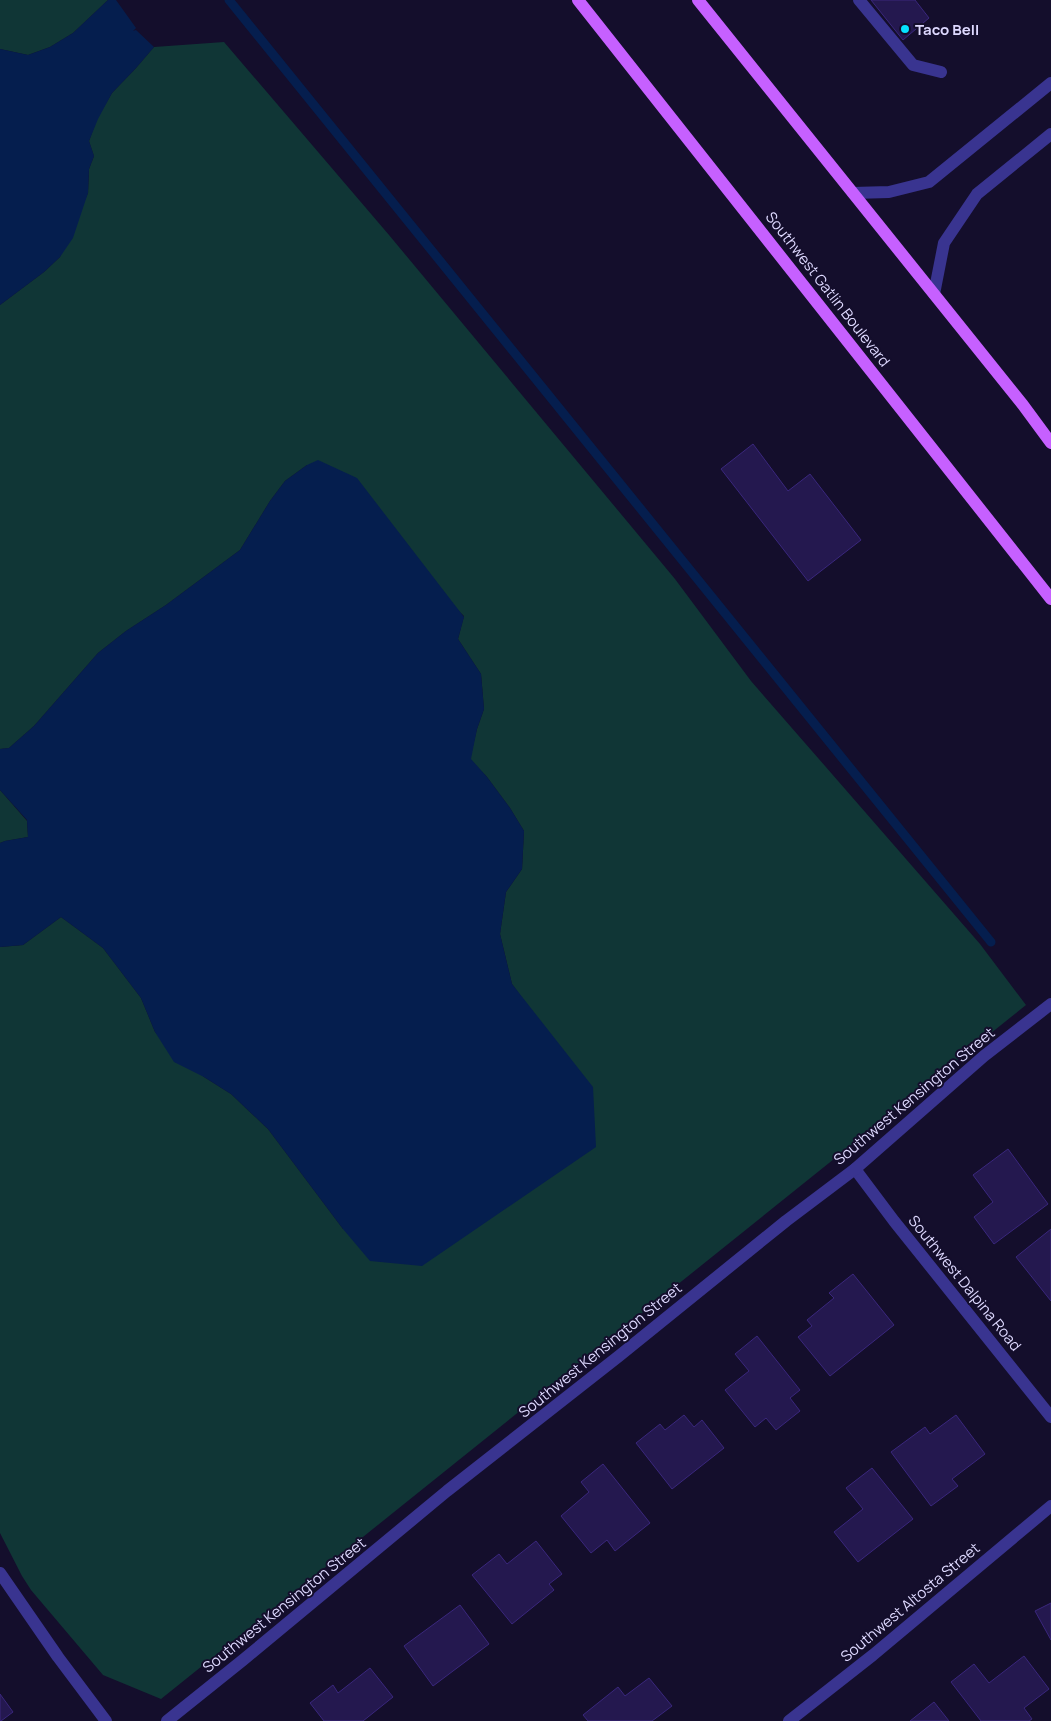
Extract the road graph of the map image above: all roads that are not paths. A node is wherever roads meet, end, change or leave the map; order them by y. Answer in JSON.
{"nodes":[{"id":1,"x":578,"y":0,"type":"edge"},
{"id":2,"x":698,"y":0,"type":"edge"},
{"id":3,"x":859,"y":0,"type":"edge"},
{"id":4,"x":940,"y":72,"type":"dead end"},
{"id":5,"x":1051,"y":83,"type":"edge"},
{"id":6,"x":1051,"y":134,"type":"edge"},
{"id":7,"x":853,"y":193,"type":"junction"},
{"id":8,"x":934,"y":294,"type":"junction"},
{"id":9,"x":1051,"y":443,"type":"edge"},
{"id":10,"x":1051,"y":599,"type":"edge"},
{"id":11,"x":1051,"y":1004,"type":"edge"},
{"id":12,"x":855,"y":1169,"type":"junction"},
{"id":13,"x":1051,"y":1417,"type":"edge"},
{"id":14,"x":1051,"y":1506,"type":"edge"},
{"id":15,"x":0,"y":1573,"type":"edge"},
{"id":16,"x":106,"y":1721,"type":"edge"},
{"id":17,"x":167,"y":1721,"type":"edge"},
{"id":18,"x":789,"y":1721,"type":"edge"}],
"edges":[{"from":1,"to":10,"type":"main road","name":"Southwest Gatlin Boulevard"},
{"from":2,"to":7,"type":"main road"},
{"from":3,"to":4,"type":"street"},
{"from":5,"to":7,"type":"street"},
{"from":6,"to":8,"type":"street"},
{"from":7,"to":8,"type":"main road"},
{"from":8,"to":9,"type":"main road"},
{"from":11,"to":12,"type":"street","name":"Southwest Kensington Street"},
{"from":12,"to":13,"type":"street","name":"Southwest Dalpina Road"},
{"from":12,"to":17,"type":"street","name":"Southwest Kensington Street"},
{"from":14,"to":18,"type":"street","name":"Southwest Altosta Street"},
{"from":15,"to":16,"type":"street"}]}
